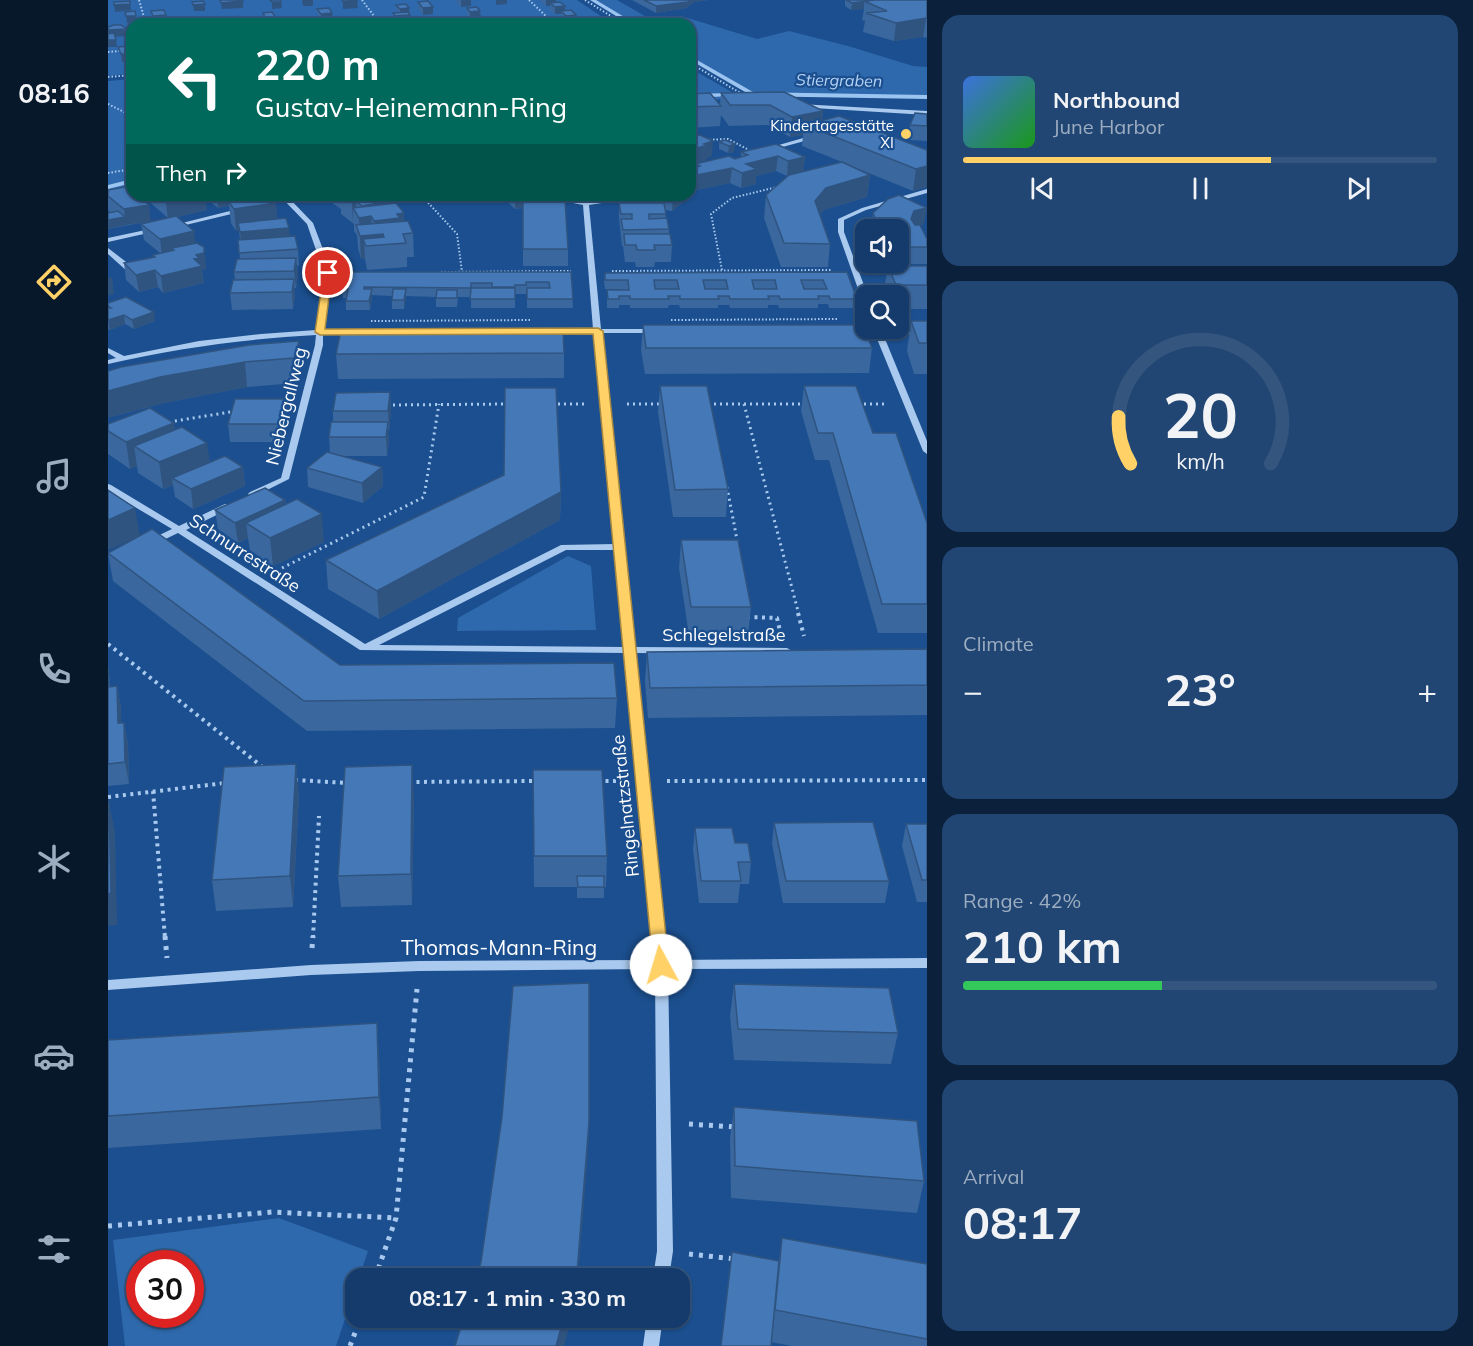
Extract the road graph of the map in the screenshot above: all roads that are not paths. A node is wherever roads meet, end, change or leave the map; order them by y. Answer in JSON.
{"nodes":[{"id":1,"x":802,"y":113,"type":"edge"},
{"id":2,"x":927,"y":114,"type":"edge"},
{"id":3,"x":820,"y":135,"type":"edge"},
{"id":4,"x":755,"y":154,"type":"edge"},
{"id":5,"x":927,"y":191,"type":"edge"},
{"id":6,"x":289,"y":201,"type":"edge"},
{"id":7,"x":575,"y":201,"type":"edge"},
{"id":8,"x":602,"y":201,"type":"edge"},
{"id":9,"x":586,"y":203,"type":"junction"},
{"id":10,"x":255,"y":207,"type":"edge"},
{"id":11,"x":108,"y":240,"type":"edge"},
{"id":12,"x":108,"y":250,"type":"edge"},
{"id":13,"x":131,"y":270,"type":"edge"},
{"id":14,"x":860,"y":285,"type":"edge"},
{"id":15,"x":365,"y":330,"type":"edge"},
{"id":16,"x":537,"y":331,"type":"edge"},
{"id":17,"x":598,"y":331,"type":"junction"},
{"id":18,"x":667,"y":331,"type":"edge"},
{"id":19,"x":855,"y":331,"type":"edge"},
{"id":20,"x":909,"y":331,"type":"edge"},
{"id":21,"x":320,"y":332,"type":"junction"},
{"id":22,"x":842,"y":332,"type":"edge"},
{"id":23,"x":927,"y":332,"type":"edge"},
{"id":24,"x":882,"y":339,"type":"edge"},
{"id":25,"x":108,"y":350,"type":"edge"},
{"id":26,"x":123,"y":358,"type":"junction"},
{"id":27,"x":108,"y":362,"type":"edge"},
{"id":28,"x":927,"y":451,"type":"edge"},
{"id":29,"x":108,"y":487,"type":"edge"},
{"id":30,"x":243,"y":499,"type":"edge"},
{"id":31,"x":232,"y":504,"type":"edge"},
{"id":32,"x":180,"y":530,"type":"junction"},
{"id":33,"x":618,"y":547,"type":"junction"},
{"id":34,"x":139,"y":548,"type":"edge"},
{"id":35,"x":364,"y":648,"type":"junction"},
{"id":36,"x":629,"y":651,"type":"junction"},
{"id":37,"x":808,"y":651,"type":"edge"},
{"id":38,"x":927,"y":963,"type":"edge"},
{"id":39,"x":661,"y":965,"type":"junction"},
{"id":40,"x":108,"y":985,"type":"edge"},
{"id":41,"x":662,"y":1268,"type":"edge"},
{"id":42,"x":653,"y":1328,"type":"edge"},
{"id":43,"x":651,"y":1346,"type":"edge"}],
"edges":[{"from":1,"to":2,"type":"street"},
{"from":3,"to":4,"type":"street"},
{"from":5,"to":14,"type":"street"},
{"from":6,"to":21,"type":"street"},
{"from":7,"to":9,"type":"street"},
{"from":8,"to":9,"type":"street"},
{"from":9,"to":17,"type":"street","name":"Ringelnatzstraße"},
{"from":10,"to":11,"type":"street"},
{"from":12,"to":13,"type":"street"},
{"from":15,"to":21,"type":"street"},
{"from":16,"to":17,"type":"street"},
{"from":17,"to":18,"type":"street"},
{"from":17,"to":33,"type":"street","name":"Ringelnatzstraße"},
{"from":19,"to":22,"type":"street"},
{"from":20,"to":23,"type":"street"},
{"from":21,"to":26,"type":"street"},
{"from":21,"to":30,"type":"street","name":"Niebergallweg"},
{"from":24,"to":28,"type":"street"},
{"from":25,"to":26,"type":"street"},
{"from":26,"to":27,"type":"street"},
{"from":29,"to":32,"type":"street","name":"Schnurrestraße"},
{"from":31,"to":32,"type":"street"},
{"from":32,"to":34,"type":"street"},
{"from":32,"to":35,"type":"street","name":"Schnurrestraße"},
{"from":33,"to":35,"type":"street"},
{"from":33,"to":36,"type":"street","name":"Ringelnatzstraße"},
{"from":35,"to":36,"type":"street"},
{"from":36,"to":37,"type":"street","name":"Schlegelstraße"},
{"from":36,"to":39,"type":"street","name":"Ringelnatzstraße"},
{"from":38,"to":39,"type":"street","name":"Thomas-Mann-Ring"},
{"from":39,"to":40,"type":"street","name":"Thomas-Mann-Ring"},
{"from":39,"to":41,"type":"street","name":"Ringelnatzstraße"},
{"from":42,"to":43,"type":"street"}]}
